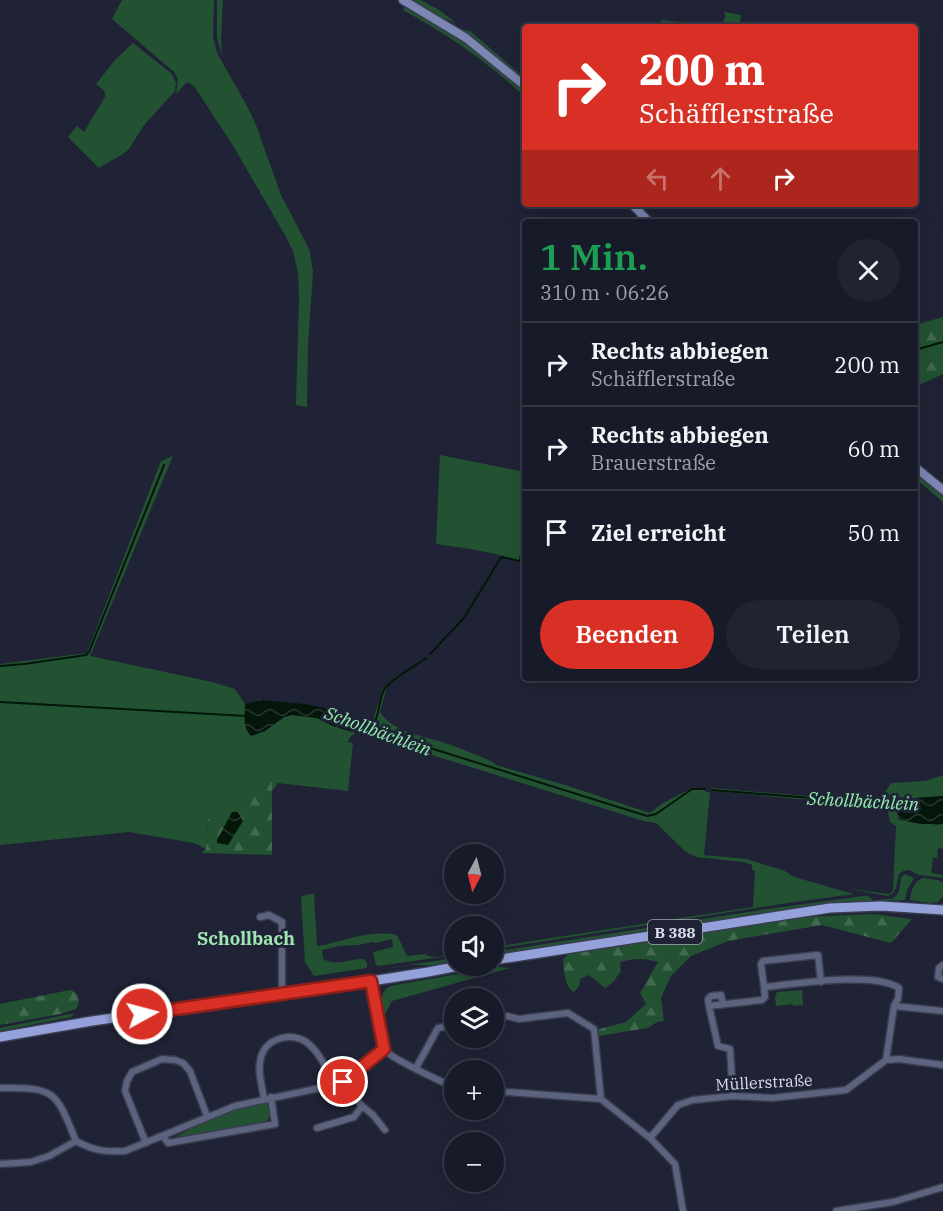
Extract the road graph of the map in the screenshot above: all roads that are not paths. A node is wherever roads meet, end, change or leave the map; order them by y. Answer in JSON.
{"nodes":[{"id":1,"x":403,"y":0,"type":"edge"},
{"id":2,"x":522,"y":84,"type":"edge"},
{"id":3,"x":635,"y":207,"type":"edge"},
{"id":4,"x":646,"y":219,"type":"edge"},
{"id":5,"x":918,"y":469,"type":"edge"},
{"id":6,"x":943,"y":490,"type":"edge"},
{"id":7,"x":943,"y":910,"type":"edge"},
{"id":8,"x":260,"y":917,"type":"dead end"},
{"id":9,"x":504,"y":958,"type":"edge"},
{"id":10,"x":943,"y":965,"type":"edge"},
{"id":11,"x":444,"y":969,"type":"edge"},
{"id":12,"x":943,"y":979,"type":"edge"},
{"id":13,"x":371,"y":981,"type":"junction"},
{"id":14,"x":821,"y":982,"type":"junction"},
{"id":15,"x":764,"y":987,"type":"junction"},
{"id":16,"x":282,"y":994,"type":"junction"},
{"id":17,"x":894,"y":1006,"type":"junction"},
{"id":18,"x":943,"y":1011,"type":"edge"},
{"id":19,"x":504,"y":1016,"type":"edge"},
{"id":20,"x":444,"y":1028,"type":"edge"},
{"id":21,"x":0,"y":1037,"type":"edge"},
{"id":22,"x":384,"y":1049,"type":"junction"},
{"id":23,"x":886,"y":1060,"type":"junction"},
{"id":24,"x":943,"y":1065,"type":"edge"},
{"id":25,"x":416,"y":1068,"type":"junction"},
{"id":26,"x":343,"y":1082,"type":"junction"},
{"id":27,"x":444,"y":1082,"type":"edge"},
{"id":28,"x":333,"y":1085,"type":"junction"},
{"id":29,"x":0,"y":1088,"type":"edge"},
{"id":30,"x":504,"y":1093,"type":"edge"},
{"id":31,"x":733,"y":1096,"type":"junction"},
{"id":32,"x":268,"y":1098,"type":"junction"},
{"id":33,"x":601,"y":1099,"type":"junction"},
{"id":34,"x":362,"y":1106,"type":"junction"},
{"id":35,"x":207,"y":1116,"type":"junction"},
{"id":36,"x":317,"y":1128,"type":"dead end"},
{"id":37,"x":385,"y":1130,"type":"dead end"},
{"id":38,"x":163,"y":1137,"type":"junction"},
{"id":39,"x":650,"y":1138,"type":"junction"},
{"id":40,"x":76,"y":1141,"type":"junction"},
{"id":41,"x":146,"y":1143,"type":"junction"},
{"id":42,"x":0,"y":1164,"type":"edge"},
{"id":43,"x":943,"y":1189,"type":"edge"},
{"id":44,"x":683,"y":1211,"type":"edge"},
{"id":45,"x":836,"y":1211,"type":"edge"}],
"edges":[{"from":1,"to":2,"type":"main road"},
{"from":3,"to":4,"type":"main road"},
{"from":5,"to":6,"type":"main road"},
{"from":7,"to":9,"type":"main road","number":"B 388"},
{"from":8,"to":16,"type":"street"},
{"from":10,"to":12,"type":"street"},
{"from":11,"to":13,"type":"main road"},
{"from":13,"to":16,"type":"main road"},
{"from":13,"to":22,"type":"street"},
{"from":14,"to":15,"type":"street"},
{"from":14,"to":15,"type":"street"},
{"from":14,"to":17,"type":"street"},
{"from":15,"to":31,"type":"street"},
{"from":16,"to":21,"type":"main road"},
{"from":17,"to":18,"type":"street"},
{"from":17,"to":23,"type":"street"},
{"from":19,"to":33,"type":"street"},
{"from":20,"to":25,"type":"street"},
{"from":22,"to":25,"type":"street"},
{"from":22,"to":26,"type":"street"},
{"from":23,"to":24,"type":"street"},
{"from":23,"to":31,"type":"street","name":"Müllerstraße"},
{"from":25,"to":27,"type":"street"},
{"from":26,"to":28,"type":"street"},
{"from":26,"to":34,"type":"street"},
{"from":28,"to":32,"type":"street"},
{"from":28,"to":32,"type":"street"},
{"from":29,"to":40,"type":"street"},
{"from":30,"to":33,"type":"street"},
{"from":31,"to":39,"type":"street","name":"Müllerstraße"},
{"from":32,"to":35,"type":"street"},
{"from":32,"to":38,"type":"street"},
{"from":33,"to":39,"type":"street"},
{"from":34,"to":36,"type":"street"},
{"from":34,"to":37,"type":"street"},
{"from":35,"to":38,"type":"street"},
{"from":35,"to":41,"type":"street"},
{"from":38,"to":41,"type":"street"},
{"from":39,"to":44,"type":"street"},
{"from":40,"to":41,"type":"street"},
{"from":40,"to":42,"type":"street"},
{"from":43,"to":45,"type":"street"}]}
